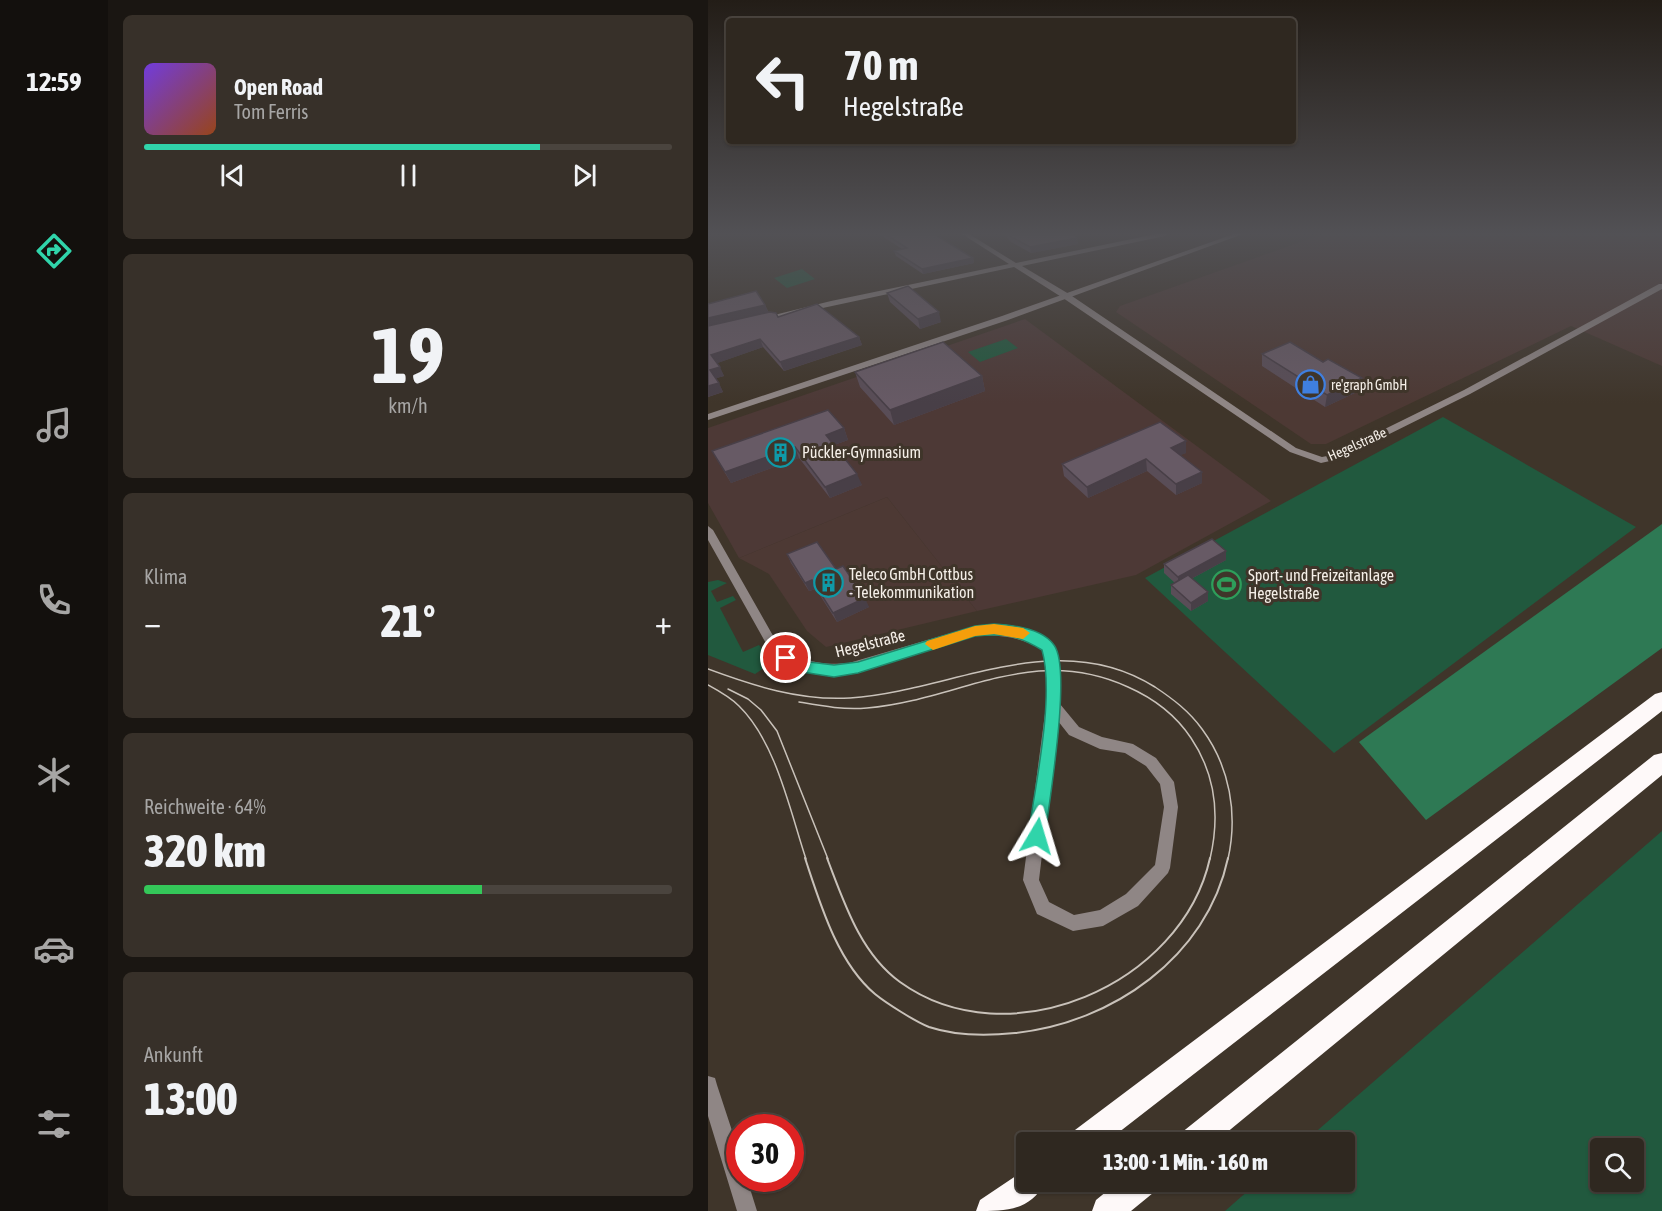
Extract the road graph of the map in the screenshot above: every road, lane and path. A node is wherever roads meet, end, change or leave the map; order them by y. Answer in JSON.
{"nodes":[{"id":1,"x":894,"y":291,"type":"edge"},
{"id":2,"x":1057,"y":291,"type":"edge"},
{"id":3,"x":1081,"y":291,"type":"edge"},
{"id":4,"x":1654,"y":291,"type":"edge"},
{"id":5,"x":1066,"y":296,"type":"junction"},
{"id":6,"x":753,"y":321,"type":"edge"},
{"id":7,"x":708,"y":417,"type":"edge"},
{"id":8,"x":708,"y":530,"type":"edge"},
{"id":9,"x":1662,"y":700,"type":"edge"},
{"id":10,"x":1053,"y":706,"type":"junction"},
{"id":11,"x":1662,"y":762,"type":"edge"},
{"id":12,"x":708,"y":1085,"type":"edge"},
{"id":13,"x":1095,"y":1132,"type":"edge"},
{"id":14,"x":1205,"y":1132,"type":"edge"},
{"id":15,"x":1017,"y":1192,"type":"edge"},
{"id":16,"x":1130,"y":1192,"type":"edge"},
{"id":17,"x":747,"y":1211,"type":"edge"},
{"id":18,"x":992,"y":1211,"type":"edge"},
{"id":19,"x":1107,"y":1211,"type":"edge"}],
"edges":[{"from":1,"to":6,"type":"street"},
{"from":2,"to":5,"type":"street","name":"Hegelstraße"},
{"from":3,"to":5,"type":"street"},
{"from":4,"to":5,"type":"street","name":"Hegelstraße"},
{"from":5,"to":7,"type":"street"},
{"from":8,"to":10,"type":"street","name":"Hegelstraße"},
{"from":9,"to":13,"type":"highway"},
{"from":10,"to":10,"type":"street","name":"Hegelstraße"},
{"from":11,"to":14,"type":"highway"},
{"from":12,"to":17,"type":"street"},
{"from":15,"to":18,"type":"highway"},
{"from":16,"to":19,"type":"highway"}]}
